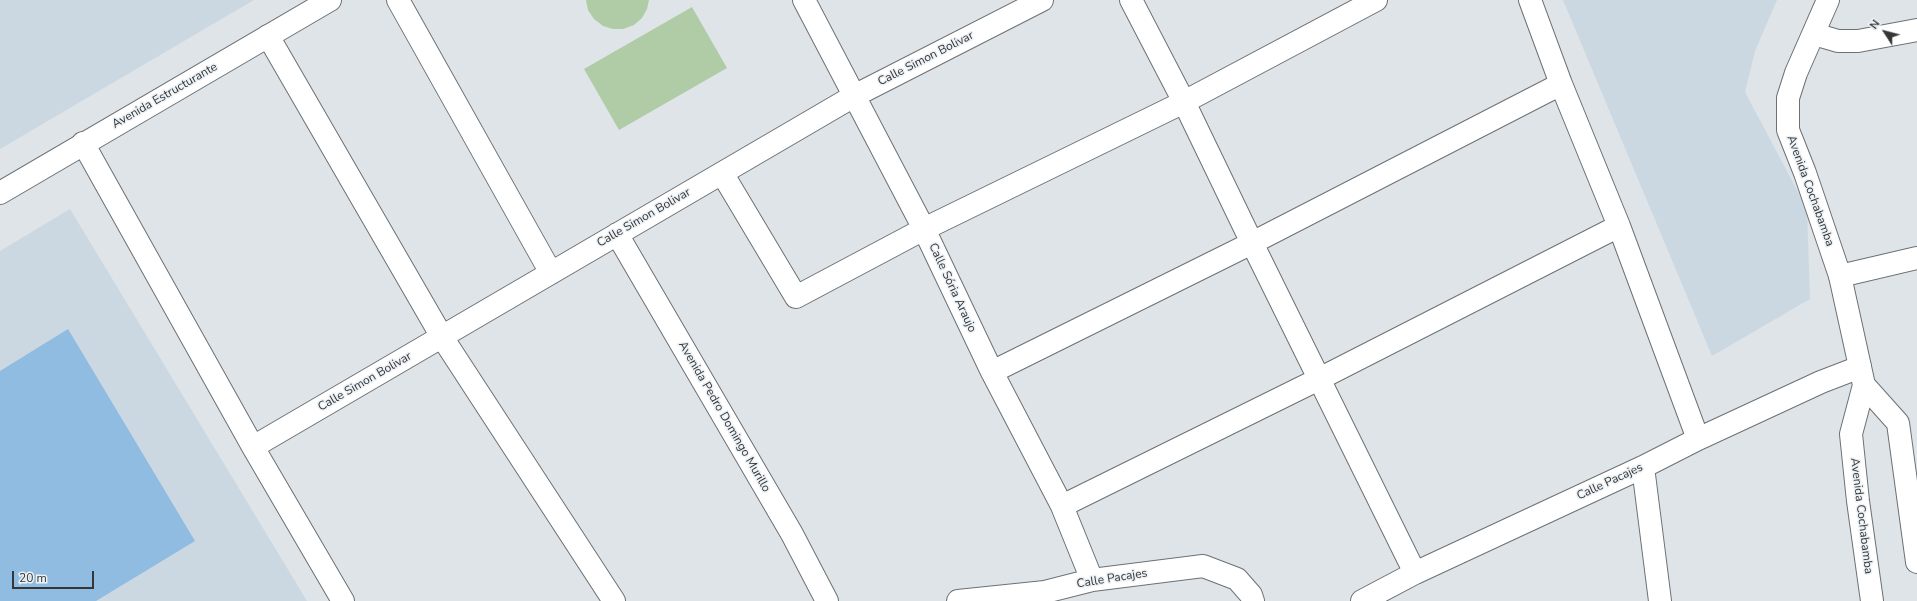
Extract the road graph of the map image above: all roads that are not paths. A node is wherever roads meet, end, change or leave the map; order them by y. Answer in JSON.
{"nodes":[{"id":1,"x":330,"y":0,"type":"edge"},
{"id":2,"x":398,"y":0,"type":"edge"},
{"id":3,"x":804,"y":0,"type":"edge"},
{"id":4,"x":1042,"y":0,"type":"edge"},
{"id":5,"x":1131,"y":0,"type":"edge"},
{"id":6,"x":1376,"y":0,"type":"edge"},
{"id":7,"x":1530,"y":0,"type":"edge"},
{"id":8,"x":1828,"y":0,"type":"edge"},
{"id":9,"x":1917,"y":30,"type":"edge"},
{"id":10,"x":1814,"y":34,"type":"junction"},
{"id":11,"x":268,"y":36,"type":"junction"},
{"id":12,"x":1561,"y":84,"type":"junction"},
{"id":13,"x":854,"y":96,"type":"junction"},
{"id":14,"x":1184,"y":102,"type":"junction"},
{"id":15,"x":83,"y":144,"type":"junction"},
{"id":16,"x":722,"y":173,"type":"junction"},
{"id":17,"x":0,"y":193,"type":"edge"},
{"id":18,"x":1619,"y":226,"type":"junction"},
{"id":19,"x":924,"y":229,"type":"junction"},
{"id":20,"x":617,"y":234,"type":"junction"},
{"id":21,"x":1252,"y":243,"type":"junction"},
{"id":22,"x":1917,"y":258,"type":"edge"},
{"id":23,"x":551,"y":273,"type":"junction"},
{"id":24,"x":1840,"y":276,"type":"junction"},
{"id":25,"x":442,"y":337,"type":"junction"},
{"id":26,"x":992,"y":372,"type":"junction"},
{"id":27,"x":1862,"y":376,"type":"junction"},
{"id":28,"x":1319,"y":378,"type":"junction"},
{"id":29,"x":1698,"y":439,"type":"junction"},
{"id":30,"x":252,"y":447,"type":"junction"},
{"id":31,"x":1643,"y":468,"type":"junction"},
{"id":32,"x":1912,"y":492,"type":"edge"},
{"id":33,"x":1062,"y":506,"type":"junction"},
{"id":34,"x":1917,"y":562,"type":"edge"},
{"id":35,"x":1415,"y":573,"type":"junction"},
{"id":36,"x":1092,"y":580,"type":"junction"},
{"id":37,"x":1045,"y":596,"type":"edge"},
{"id":38,"x":343,"y":601,"type":"edge"},
{"id":39,"x":614,"y":601,"type":"edge"},
{"id":40,"x":827,"y":601,"type":"edge"},
{"id":41,"x":958,"y":601,"type":"edge"},
{"id":42,"x":1253,"y":601,"type":"edge"},
{"id":43,"x":1362,"y":601,"type":"edge"},
{"id":44,"x":1660,"y":601,"type":"edge"},
{"id":45,"x":1872,"y":601,"type":"edge"}],
"edges":[{"from":1,"to":11,"type":"street","name":"Avenida Estructurante"},
{"from":2,"to":23,"type":"street"},
{"from":3,"to":13,"type":"street","name":"Calle Sória Araujo"},
{"from":4,"to":13,"type":"street","name":"Calle Simon Bolivar"},
{"from":5,"to":14,"type":"street"},
{"from":6,"to":14,"type":"street"},
{"from":7,"to":12,"type":"street"},
{"from":8,"to":10,"type":"street","name":"Avenida Cochabamba"},
{"from":9,"to":10,"type":"street"},
{"from":10,"to":24,"type":"street","name":"Avenida Cochabamba"},
{"from":11,"to":15,"type":"street","name":"Avenida Estructurante"},
{"from":11,"to":25,"type":"street"},
{"from":12,"to":18,"type":"street"},
{"from":12,"to":21,"type":"street"},
{"from":13,"to":16,"type":"street","name":"Calle Simon Bolivar"},
{"from":13,"to":19,"type":"street","name":"Calle Sória Araujo"},
{"from":14,"to":19,"type":"street"},
{"from":14,"to":21,"type":"street"},
{"from":15,"to":17,"type":"street","name":"Avenida Estructurante"},
{"from":15,"to":30,"type":"street"},
{"from":16,"to":19,"type":"street"},
{"from":16,"to":20,"type":"street","name":"Calle Simon Bolivar"},
{"from":18,"to":28,"type":"street"},
{"from":18,"to":29,"type":"street"},
{"from":19,"to":26,"type":"street","name":"Calle Sória Araujo"},
{"from":20,"to":23,"type":"street","name":"Calle Simon Bolivar"},
{"from":20,"to":40,"type":"street","name":"Avenida Pedro Domingo Murillo"},
{"from":21,"to":26,"type":"street"},
{"from":21,"to":28,"type":"street"},
{"from":22,"to":24,"type":"street"},
{"from":23,"to":25,"type":"street","name":"Calle Simon Bolivar"},
{"from":24,"to":27,"type":"street","name":"Avenida Cochabamba"},
{"from":25,"to":30,"type":"street","name":"Calle Simon Bolivar"},
{"from":25,"to":39,"type":"street"},
{"from":26,"to":33,"type":"street","name":"Calle Sória Araujo"},
{"from":27,"to":29,"type":"street","name":"Calle Pacajes"},
{"from":27,"to":32,"type":"street","name":"Avenida Cochabamba"},
{"from":27,"to":45,"type":"street","name":"Avenida Cochabamba"},
{"from":28,"to":33,"type":"street"},
{"from":28,"to":35,"type":"street"},
{"from":29,"to":31,"type":"street","name":"Calle Pacajes"},
{"from":30,"to":38,"type":"street"},
{"from":31,"to":35,"type":"street","name":"Calle Pacajes"},
{"from":31,"to":44,"type":"street"},
{"from":32,"to":34,"type":"street","name":"Avenida Cochabamba"},
{"from":33,"to":36,"type":"street","name":"Calle Sória Araujo"},
{"from":35,"to":43,"type":"street","name":"Calle Pacajes"},
{"from":36,"to":37,"type":"street","name":"Calle Pacajes"},
{"from":36,"to":42,"type":"street","name":"Calle Pacajes"},
{"from":37,"to":41,"type":"street","name":"Calle Pacajes"}]}
